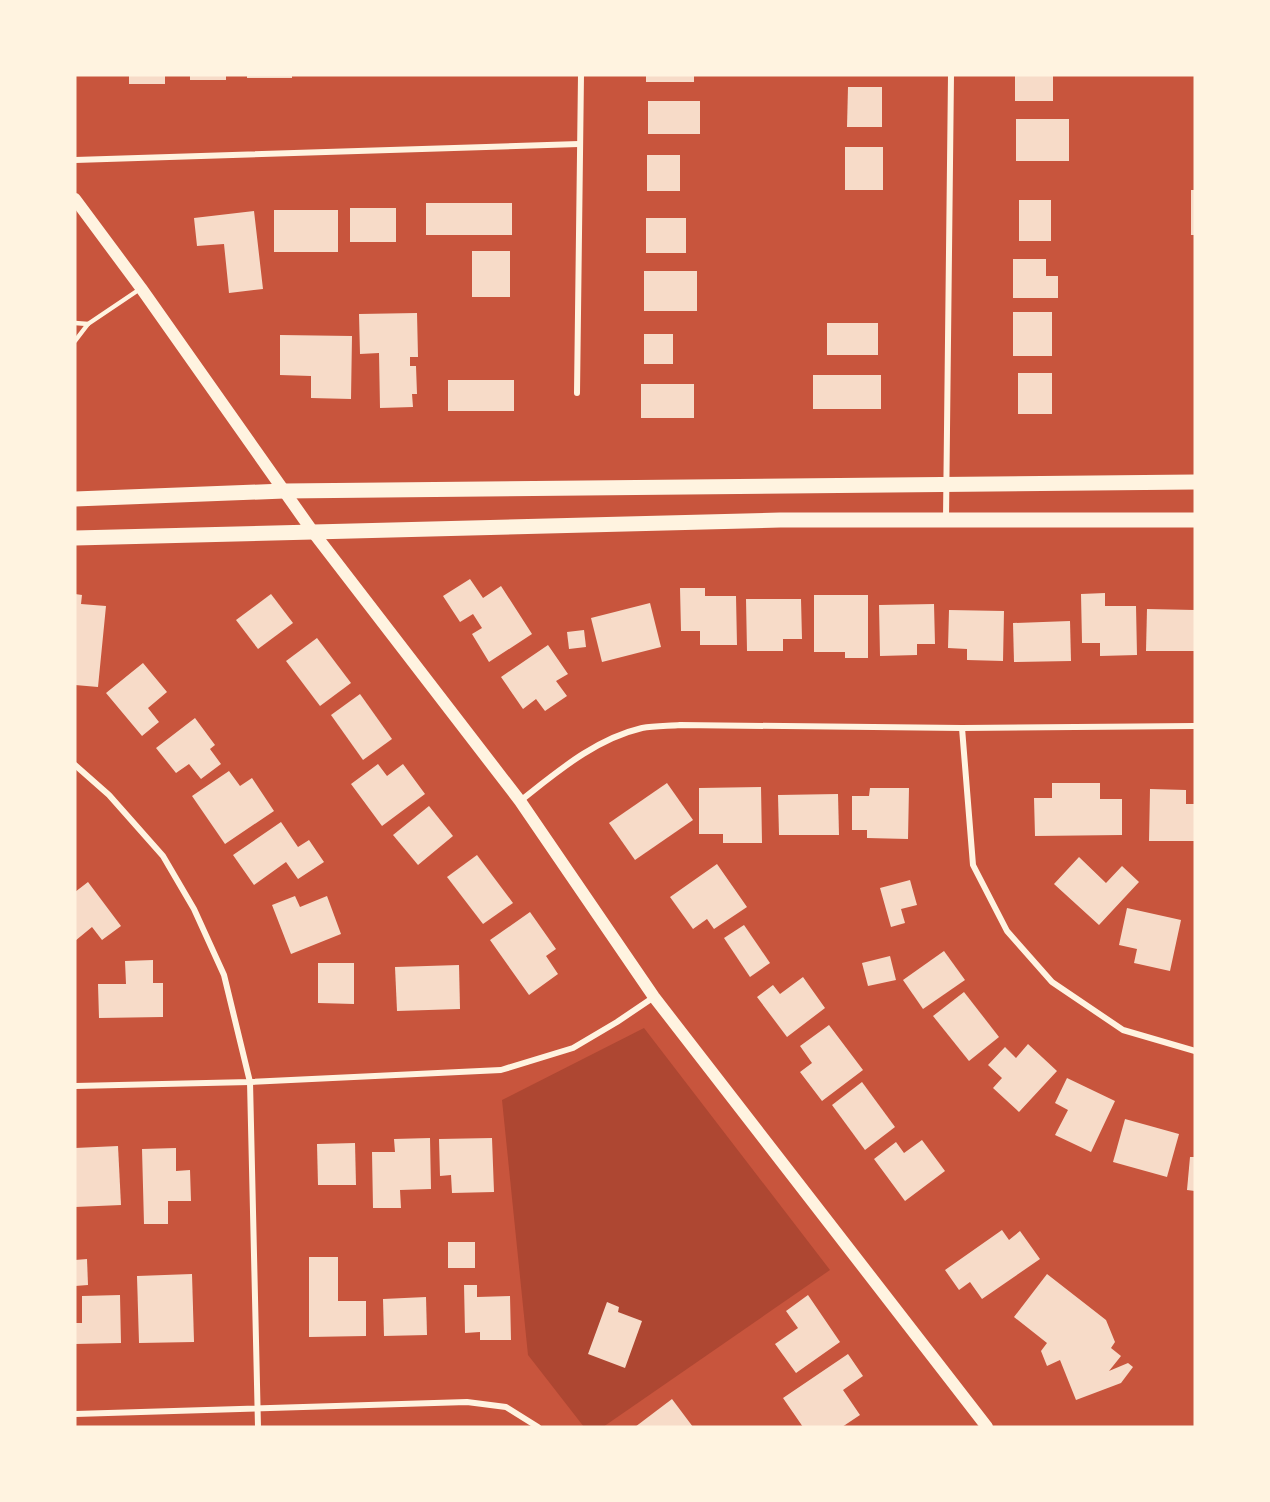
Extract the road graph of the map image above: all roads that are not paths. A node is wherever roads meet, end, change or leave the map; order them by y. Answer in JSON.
{"nodes":[{"id":1,"x":581,"y":75,"type":"edge"},
{"id":2,"x":951,"y":75,"type":"edge"},
{"id":3,"x":579,"y":144,"type":"junction"},
{"id":4,"x":75,"y":160,"type":"edge"},
{"id":5,"x":75,"y":199,"type":"edge"},
{"id":6,"x":141,"y":288,"type":"junction"},
{"id":7,"x":75,"y":322,"type":"edge"},
{"id":8,"x":88,"y":324,"type":"junction"},
{"id":9,"x":75,"y":341,"type":"edge"},
{"id":10,"x":577,"y":393,"type":"dead end"},
{"id":11,"x":1195,"y":482,"type":"edge"},
{"id":12,"x":947,"y":484,"type":"junction"},
{"id":13,"x":284,"y":491,"type":"junction"},
{"id":14,"x":75,"y":499,"type":"edge"},
{"id":15,"x":946,"y":519,"type":"junction"},
{"id":16,"x":1195,"y":520,"type":"edge"},
{"id":17,"x":313,"y":532,"type":"junction"},
{"id":18,"x":75,"y":538,"type":"edge"},
{"id":19,"x":1195,"y":726,"type":"edge"},
{"id":20,"x":962,"y":728,"type":"junction"},
{"id":21,"x":75,"y":765,"type":"edge"},
{"id":22,"x":520,"y":801,"type":"junction"},
{"id":23,"x":654,"y":997,"type":"junction"},
{"id":24,"x":1195,"y":1051,"type":"edge"},
{"id":25,"x":250,"y":1082,"type":"junction"},
{"id":26,"x":75,"y":1086,"type":"edge"},
{"id":27,"x":257,"y":1408,"type":"junction"},
{"id":28,"x":75,"y":1414,"type":"edge"},
{"id":29,"x":258,"y":1427,"type":"edge"},
{"id":30,"x":538,"y":1427,"type":"edge"},
{"id":31,"x":987,"y":1427,"type":"edge"}],
"edges":[{"from":1,"to":3,"type":"street"},
{"from":2,"to":12,"type":"street"},
{"from":3,"to":4,"type":"street"},
{"from":3,"to":10,"type":"street"},
{"from":5,"to":6,"type":"main road"},
{"from":6,"to":8,"type":"lane"},
{"from":6,"to":13,"type":"main road"},
{"from":7,"to":8,"type":"lane"},
{"from":8,"to":9,"type":"lane"},
{"from":11,"to":12,"type":"main road"},
{"from":12,"to":13,"type":"main road"},
{"from":12,"to":15,"type":"street"},
{"from":13,"to":14,"type":"main road"},
{"from":13,"to":17,"type":"main road"},
{"from":15,"to":16,"type":"main road"},
{"from":15,"to":17,"type":"main road"},
{"from":17,"to":18,"type":"main road"},
{"from":17,"to":22,"type":"main road"},
{"from":19,"to":20,"type":"street"},
{"from":20,"to":22,"type":"street"},
{"from":20,"to":24,"type":"street"},
{"from":21,"to":25,"type":"street"},
{"from":22,"to":23,"type":"main road"},
{"from":23,"to":25,"type":"street"},
{"from":23,"to":31,"type":"main road"},
{"from":25,"to":26,"type":"street"},
{"from":25,"to":27,"type":"street"},
{"from":27,"to":28,"type":"street"},
{"from":27,"to":29,"type":"street"},
{"from":27,"to":30,"type":"street"}]}
